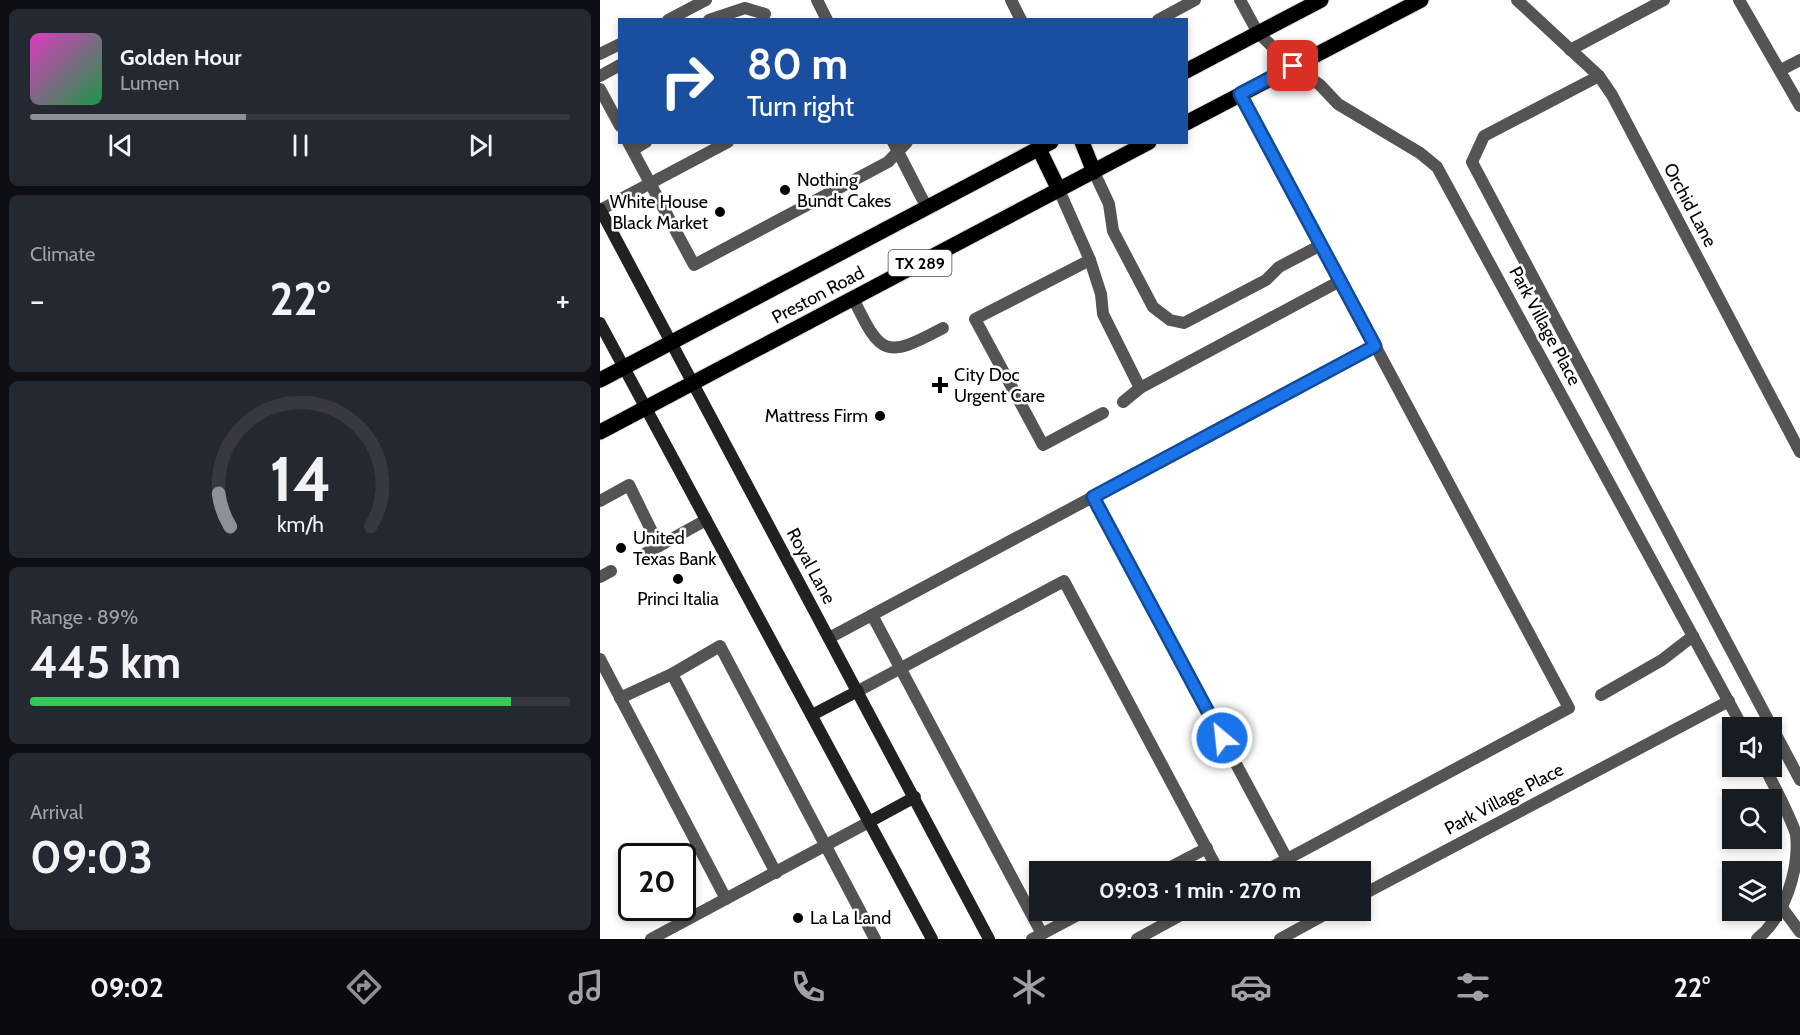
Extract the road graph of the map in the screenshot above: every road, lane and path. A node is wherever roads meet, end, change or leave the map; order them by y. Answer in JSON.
{"nodes":[{"id":1,"x":706,"y":0,"type":"edge"},
{"id":2,"x":760,"y":0,"type":"edge"},
{"id":3,"x":817,"y":0,"type":"edge"},
{"id":4,"x":1011,"y":0,"type":"edge"},
{"id":5,"x":1195,"y":0,"type":"edge"},
{"id":6,"x":1240,"y":0,"type":"edge"},
{"id":7,"x":1321,"y":0,"type":"edge"},
{"id":8,"x":1421,"y":0,"type":"edge"},
{"id":9,"x":1517,"y":0,"type":"edge"},
{"id":10,"x":1664,"y":0,"type":"edge"},
{"id":11,"x":1738,"y":0,"type":"edge"},
{"id":12,"x":766,"y":17,"type":"edge"},
{"id":13,"x":672,"y":18,"type":"edge"},
{"id":14,"x":715,"y":18,"type":"edge"},
{"id":15,"x":826,"y":18,"type":"edge"},
{"id":16,"x":1020,"y":18,"type":"edge"},
{"id":17,"x":1162,"y":18,"type":"edge"},
{"id":18,"x":1258,"y":33,"type":"junction"},
{"id":19,"x":618,"y":45,"type":"edge"},
{"id":20,"x":1570,"y":50,"type":"junction"},
{"id":21,"x":600,"y":54,"type":"edge"},
{"id":22,"x":1800,"y":60,"type":"edge"},
{"id":23,"x":618,"y":66,"type":"edge"},
{"id":24,"x":1293,"y":66,"type":"junction"},
{"id":25,"x":1188,"y":70,"type":"edge"},
{"id":26,"x":1781,"y":70,"type":"junction"},
{"id":27,"x":600,"y":75,"type":"edge"},
{"id":28,"x":1599,"y":76,"type":"junction"},
{"id":29,"x":600,"y":89,"type":"edge"},
{"id":30,"x":1240,"y":94,"type":"junction"},
{"id":31,"x":1800,"y":106,"type":"edge"},
{"id":32,"x":618,"y":122,"type":"edge"},
{"id":33,"x":1188,"y":122,"type":"edge"},
{"id":34,"x":724,"y":144,"type":"edge"},
{"id":35,"x":1083,"y":144,"type":"edge"},
{"id":36,"x":1145,"y":144,"type":"edge"},
{"id":37,"x":631,"y":146,"type":"edge"},
{"id":38,"x":899,"y":146,"type":"edge"},
{"id":39,"x":1045,"y":146,"type":"edge"},
{"id":40,"x":1094,"y":172,"type":"junction"},
{"id":41,"x":651,"y":184,"type":"junction"},
{"id":42,"x":1059,"y":190,"type":"junction"},
{"id":43,"x":927,"y":208,"type":"junction"},
{"id":44,"x":600,"y":210,"type":"edge"},
{"id":45,"x":1321,"y":245,"type":"junction"},
{"id":46,"x":1090,"y":260,"type":"junction"},
{"id":47,"x":1340,"y":281,"type":"junction"},
{"id":48,"x":853,"y":298,"type":"junction"},
{"id":49,"x":600,"y":323,"type":"edge"},
{"id":50,"x":943,"y":328,"type":"dead end"},
{"id":51,"x":670,"y":343,"type":"junction"},
{"id":52,"x":1375,"y":346,"type":"junction"},
{"id":53,"x":624,"y":368,"type":"junction"},
{"id":54,"x":600,"y":380,"type":"edge"},
{"id":55,"x":692,"y":383,"type":"junction"},
{"id":56,"x":1140,"y":388,"type":"junction"},
{"id":57,"x":1123,"y":402,"type":"dead end"},
{"id":58,"x":645,"y":408,"type":"junction"},
{"id":59,"x":1103,"y":413,"type":"dead end"},
{"id":60,"x":600,"y":432,"type":"edge"},
{"id":61,"x":1800,"y":452,"type":"edge"},
{"id":62,"x":1093,"y":497,"type":"junction"},
{"id":63,"x":600,"y":501,"type":"edge"},
{"id":64,"x":706,"y":520,"type":"junction"},
{"id":65,"x":659,"y":546,"type":"junction"},
{"id":66,"x":646,"y":553,"type":"dead end"},
{"id":67,"x":611,"y":571,"type":"dead end"},
{"id":68,"x":600,"y":577,"type":"edge"},
{"id":69,"x":872,"y":615,"type":"junction"},
{"id":70,"x":1693,"y":636,"type":"junction"},
{"id":71,"x":829,"y":638,"type":"junction"},
{"id":72,"x":600,"y":659,"type":"edge"},
{"id":73,"x":900,"y":668,"type":"junction"},
{"id":74,"x":672,"y":674,"type":"junction"},
{"id":75,"x":858,"y":691,"type":"junction"},
{"id":76,"x":1601,"y":695,"type":"dead end"},
{"id":77,"x":620,"y":698,"type":"junction"},
{"id":78,"x":1729,"y":701,"type":"junction"},
{"id":79,"x":812,"y":715,"type":"junction"},
{"id":80,"x":1737,"y":717,"type":"edge"},
{"id":81,"x":1769,"y":777,"type":"edge"},
{"id":82,"x":1800,"y":780,"type":"edge"},
{"id":83,"x":915,"y":797,"type":"junction"},
{"id":84,"x":869,"y":822,"type":"junction"},
{"id":85,"x":825,"y":846,"type":"junction"},
{"id":86,"x":1207,"y":848,"type":"junction"},
{"id":87,"x":1287,"y":859,"type":"junction"},
{"id":88,"x":1182,"y":861,"type":"edge"},
{"id":89,"x":1214,"y":861,"type":"edge"},
{"id":90,"x":1283,"y":861,"type":"edge"},
{"id":91,"x":776,"y":873,"type":"junction"},
{"id":92,"x":1371,"y":890,"type":"edge"},
{"id":93,"x":726,"y":899,"type":"junction"},
{"id":94,"x":1783,"y":909,"type":"junction"},
{"id":95,"x":1066,"y":921,"type":"edge"},
{"id":96,"x":1170,"y":921,"type":"edge"},
{"id":97,"x":1313,"y":921,"type":"edge"},
{"id":98,"x":1800,"y":932,"type":"edge"},
{"id":99,"x":1037,"y":936,"type":"edge"},
{"id":100,"x":651,"y":939,"type":"edge"},
{"id":101,"x":875,"y":939,"type":"edge"},
{"id":102,"x":932,"y":939,"type":"edge"},
{"id":103,"x":989,"y":939,"type":"edge"},
{"id":104,"x":1137,"y":939,"type":"edge"},
{"id":105,"x":1280,"y":939,"type":"edge"},
{"id":106,"x":1757,"y":939,"type":"edge"}],
"edges":[{"from":1,"to":13,"type":"street"},
{"from":2,"to":12,"type":"street"},
{"from":3,"to":15,"type":"street"},
{"from":4,"to":16,"type":"street"},
{"from":5,"to":17,"type":"street"},
{"from":6,"to":18,"type":"street","name":"Park Village Place"},
{"from":7,"to":18,"type":"main road"},
{"from":8,"to":24,"type":"main road"},
{"from":9,"to":20,"type":"street","name":"Orchid Lane"},
{"from":10,"to":20,"type":"street"},
{"from":11,"to":26,"type":"street"},
{"from":12,"to":14,"type":"street"},
{"from":18,"to":24,"type":"street","name":"Park Village Place"},
{"from":18,"to":25,"type":"main road"},
{"from":19,"to":21,"type":"street"},
{"from":20,"to":28,"type":"street","name":"Orchid Lane"},
{"from":22,"to":26,"type":"street"},
{"from":23,"to":27,"type":"street"},
{"from":24,"to":30,"type":"main road"},
{"from":24,"to":70,"type":"street","name":"Park Village Place"},
{"from":26,"to":31,"type":"street"},
{"from":28,"to":61,"type":"street","name":"Orchid Lane"},
{"from":28,"to":82,"type":"street"},
{"from":29,"to":32,"type":"street"},
{"from":30,"to":33,"type":"main road"},
{"from":30,"to":45,"type":"street"},
{"from":34,"to":41,"type":"street"},
{"from":35,"to":40,"type":"main road"},
{"from":36,"to":40,"type":"main road","name":"Preston Road","number":"TX 289"},
{"from":37,"to":41,"type":"street"},
{"from":38,"to":41,"type":"street"},
{"from":38,"to":43,"type":"street"},
{"from":39,"to":42,"type":"main road"},
{"from":39,"to":43,"type":"main road","name":"Preston Road","number":"TX 289"},
{"from":40,"to":42,"type":"main road","name":"Preston Road","number":"TX 289"},
{"from":40,"to":45,"type":"street"},
{"from":41,"to":44,"type":"street"},
{"from":42,"to":46,"type":"street"},
{"from":42,"to":48,"type":"main road","name":"Preston Road","number":"TX 289"},
{"from":43,"to":51,"type":"main road","name":"Preston Road","number":"TX 289"},
{"from":44,"to":51,"type":"main road","name":"Royal Lane"},
{"from":45,"to":47,"type":"street"},
{"from":46,"to":56,"type":"street"},
{"from":46,"to":59,"type":"street"},
{"from":47,"to":52,"type":"street"},
{"from":47,"to":56,"type":"street"},
{"from":48,"to":50,"type":"street"},
{"from":48,"to":55,"type":"main road","name":"Preston Road","number":"TX 289"},
{"from":49,"to":53,"type":"main road"},
{"from":51,"to":53,"type":"main road","name":"Preston Road","number":"TX 289"},
{"from":51,"to":55,"type":"main road","name":"Royal Lane"},
{"from":52,"to":62,"type":"street"},
{"from":52,"to":87,"type":"street"},
{"from":53,"to":54,"type":"main road","name":"Preston Road","number":"TX 289"},
{"from":53,"to":58,"type":"main road"},
{"from":55,"to":58,"type":"main road","name":"Preston Road","number":"TX 289"},
{"from":55,"to":71,"type":"main road","name":"Royal Lane"},
{"from":56,"to":57,"type":"street"},
{"from":58,"to":60,"type":"main road","name":"Preston Road","number":"TX 289"},
{"from":58,"to":64,"type":"main road"},
{"from":62,"to":69,"type":"street"},
{"from":62,"to":87,"type":"street"},
{"from":63,"to":65,"type":"street"},
{"from":64,"to":65,"type":"street"},
{"from":64,"to":79,"type":"main road"},
{"from":65,"to":66,"type":"street"},
{"from":67,"to":68,"type":"street"},
{"from":69,"to":71,"type":"street"},
{"from":69,"to":73,"type":"street"},
{"from":70,"to":76,"type":"street"},
{"from":70,"to":78,"type":"street","name":"Park Village Place"},
{"from":71,"to":75,"type":"main road","name":"Royal Lane"},
{"from":72,"to":77,"type":"street"},
{"from":73,"to":75,"type":"street"},
{"from":73,"to":86,"type":"street"},
{"from":73,"to":99,"type":"street"},
{"from":74,"to":77,"type":"street"},
{"from":74,"to":85,"type":"street"},
{"from":74,"to":91,"type":"street"},
{"from":75,"to":79,"type":"main road"},
{"from":75,"to":83,"type":"main road","name":"Royal Lane"},
{"from":77,"to":93,"type":"street"},
{"from":78,"to":80,"type":"street","name":"Park Village Place"},
{"from":78,"to":92,"type":"street","name":"Park Village Place"},
{"from":79,"to":84,"type":"main road"},
{"from":81,"to":94,"type":"street"},
{"from":83,"to":84,"type":"main road"},
{"from":83,"to":103,"type":"main road","name":"Royal Lane"},
{"from":84,"to":85,"type":"street"},
{"from":84,"to":102,"type":"main road"},
{"from":85,"to":91,"type":"street"},
{"from":85,"to":101,"type":"street"},
{"from":86,"to":88,"type":"street"},
{"from":86,"to":89,"type":"street"},
{"from":87,"to":90,"type":"street"},
{"from":91,"to":93,"type":"street"},
{"from":93,"to":100,"type":"street"},
{"from":94,"to":98,"type":"street"},
{"from":94,"to":106,"type":"street"},
{"from":95,"to":99,"type":"street"},
{"from":96,"to":104,"type":"street"},
{"from":97,"to":105,"type":"street"}]}
